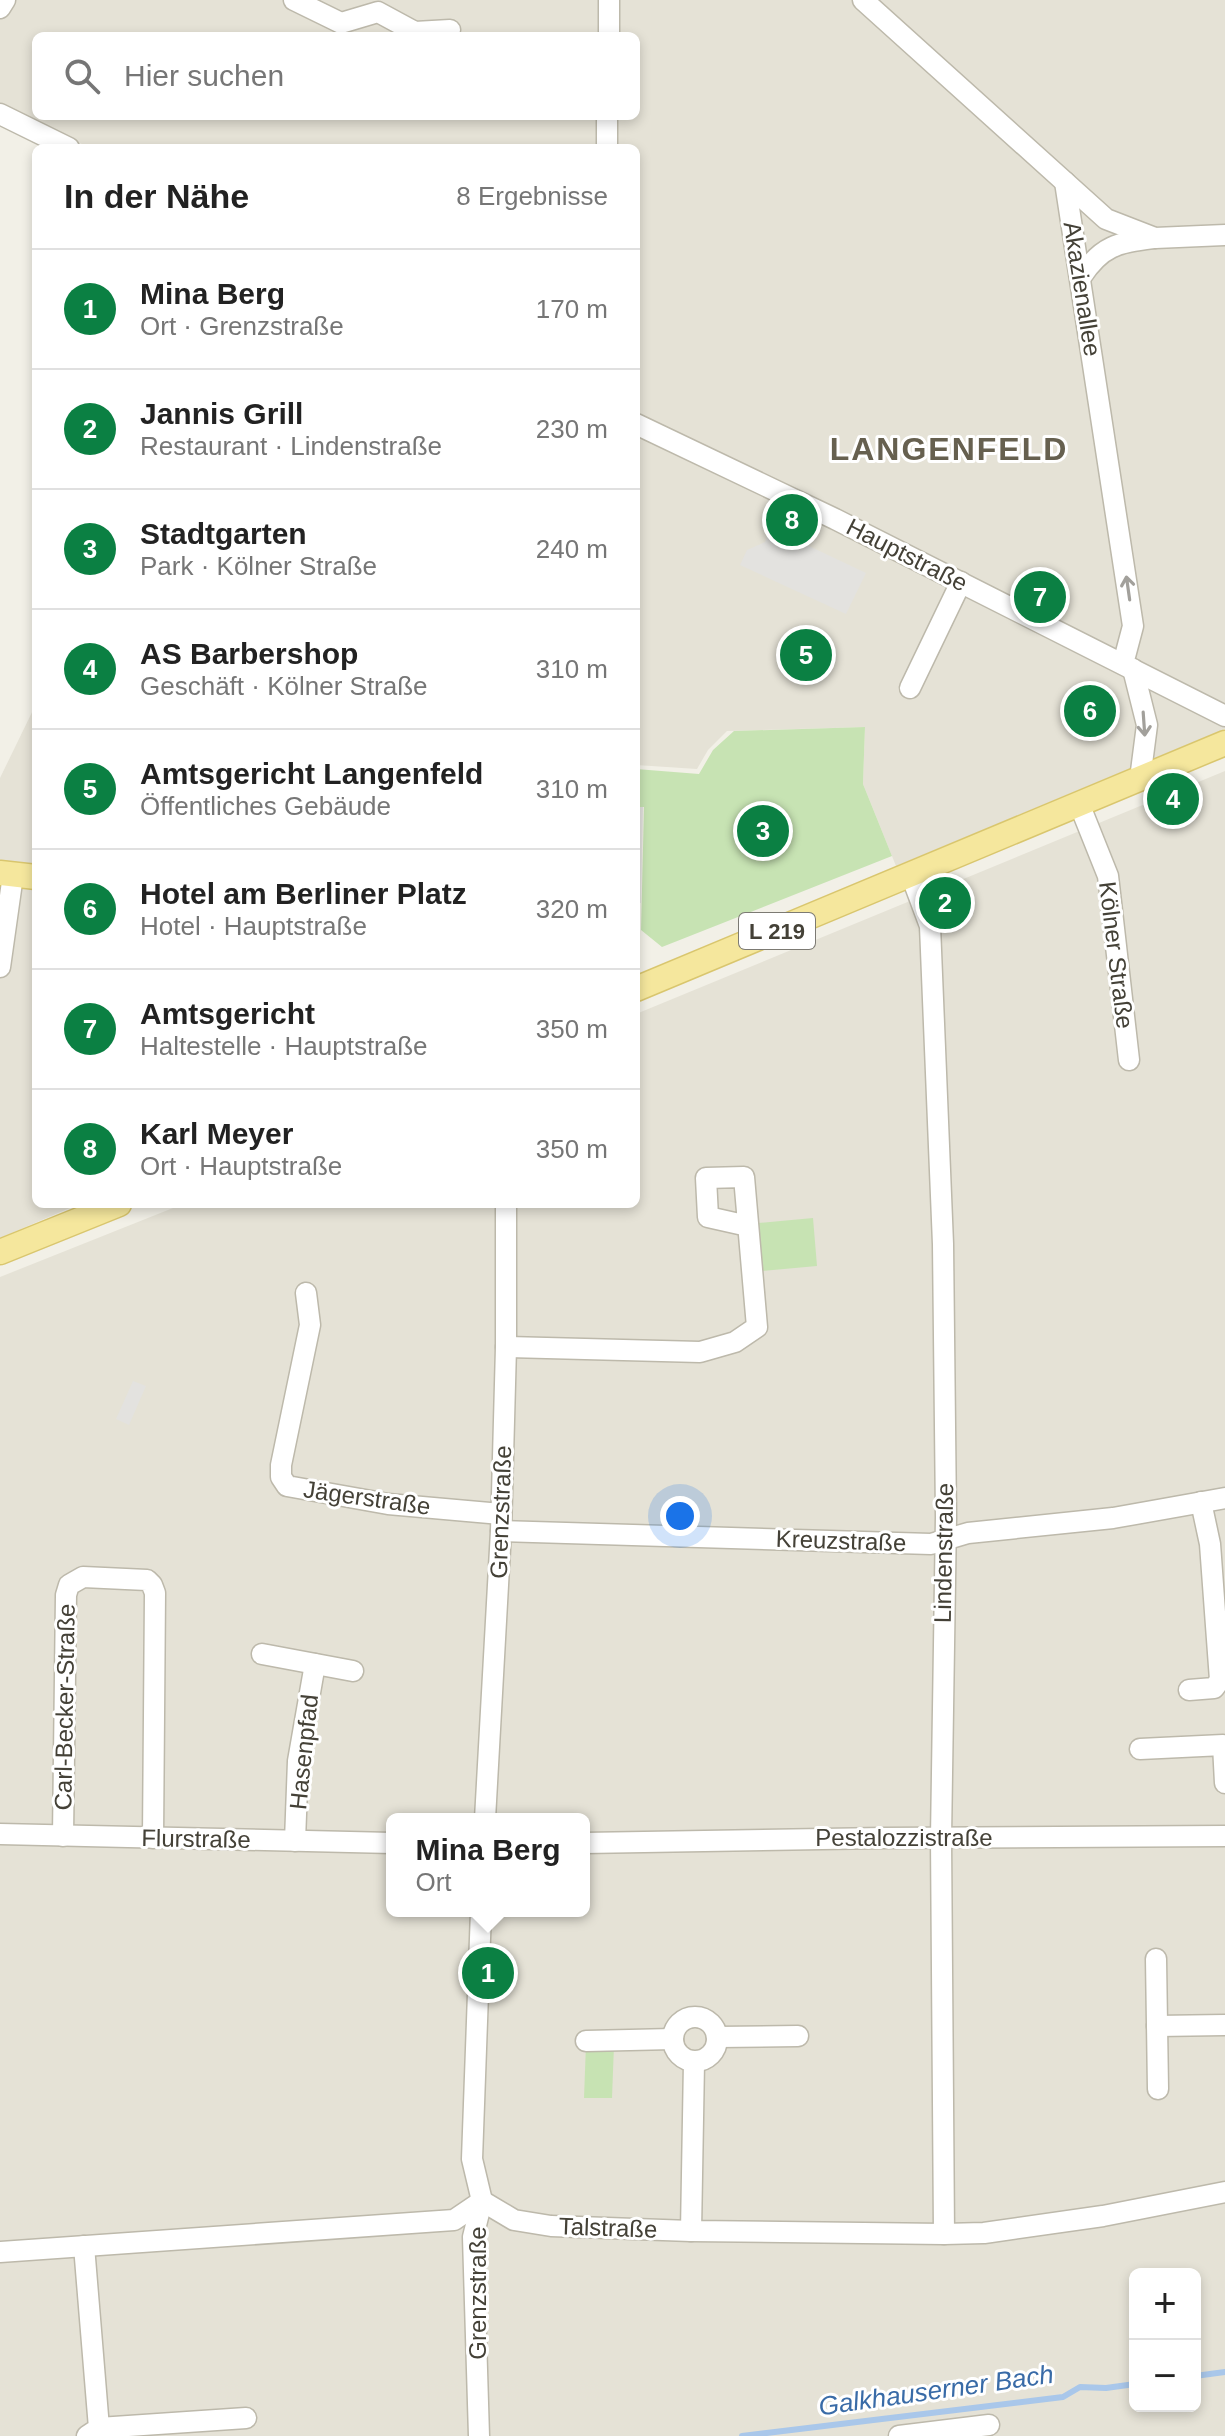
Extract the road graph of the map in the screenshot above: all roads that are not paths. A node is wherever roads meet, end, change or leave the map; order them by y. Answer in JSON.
{"nodes":[{"id":1,"x":5,"y":0,"type":"edge"},
{"id":2,"x":294,"y":0,"type":"edge"},
{"id":3,"x":609,"y":0,"type":"edge"},
{"id":4,"x":863,"y":0,"type":"edge"},
{"id":5,"x":0,"y":8,"type":"edge"},
{"id":6,"x":450,"y":30,"type":"dead end"},
{"id":7,"x":609,"y":32,"type":"edge"},
{"id":8,"x":0,"y":114,"type":"edge"},
{"id":9,"x":607,"y":120,"type":"edge"},
{"id":10,"x":61,"y":144,"type":"edge"},
{"id":11,"x":607,"y":144,"type":"edge"},
{"id":12,"x":1065,"y":182,"type":"junction"},
{"id":13,"x":1225,"y":235,"type":"edge"},
{"id":14,"x":1155,"y":238,"type":"junction"},
{"id":15,"x":1081,"y":277,"type":"junction"},
{"id":16,"x":640,"y":426,"type":"edge"},
{"id":17,"x":961,"y":582,"type":"junction"},
{"id":18,"x":1128,"y":667,"type":"junction"},
{"id":19,"x":910,"y":688,"type":"dead end"},
{"id":20,"x":1225,"y":716,"type":"edge"},
{"id":21,"x":1225,"y":743,"type":"edge"},
{"id":22,"x":1140,"y":779,"type":"junction"},
{"id":23,"x":1080,"y":806,"type":"junction"},
{"id":24,"x":16,"y":875,"type":"edge"},
{"id":25,"x":911,"y":875,"type":"junction"},
{"id":26,"x":0,"y":967,"type":"edge"},
{"id":27,"x":640,"y":982,"type":"edge"},
{"id":28,"x":1129,"y":1060,"type":"dead end"},
{"id":29,"x":109,"y":1208,"type":"edge"},
{"id":30,"x":506,"y":1208,"type":"edge"},
{"id":31,"x":748,"y":1226,"type":"dead end"},
{"id":32,"x":0,"y":1252,"type":"edge"},
{"id":33,"x":306,"y":1293,"type":"dead end"},
{"id":34,"x":506,"y":1347,"type":"junction"},
{"id":35,"x":1225,"y":1498,"type":"edge"},
{"id":36,"x":1201,"y":1502,"type":"junction"},
{"id":37,"x":501,"y":1522,"type":"junction"},
{"id":38,"x":944,"y":1538,"type":"junction"},
{"id":39,"x":262,"y":1654,"type":"dead end"},
{"id":40,"x":315,"y":1664,"type":"junction"},
{"id":41,"x":353,"y":1671,"type":"dead end"},
{"id":42,"x":1189,"y":1690,"type":"dead end"},
{"id":43,"x":1140,"y":1749,"type":"dead end"},
{"id":44,"x":1225,"y":1783,"type":"edge"},
{"id":45,"x":485,"y":1813,"type":"edge"},
{"id":46,"x":0,"y":1834,"type":"edge"},
{"id":47,"x":63,"y":1836,"type":"junction"},
{"id":48,"x":1225,"y":1836,"type":"edge"},
{"id":49,"x":153,"y":1838,"type":"junction"},
{"id":50,"x":941,"y":1838,"type":"junction"},
{"id":51,"x":295,"y":1841,"type":"junction"},
{"id":52,"x":386,"y":1843,"type":"edge"},
{"id":53,"x":590,"y":1843,"type":"edge"},
{"id":54,"x":481,"y":1917,"type":"edge"},
{"id":55,"x":1156,"y":1959,"type":"dead end"},
{"id":56,"x":1225,"y":2025,"type":"edge"},
{"id":57,"x":1157,"y":2026,"type":"junction"},
{"id":58,"x":798,"y":2036,"type":"dead end"},
{"id":59,"x":717,"y":2037,"type":"junction"},
{"id":60,"x":673,"y":2039,"type":"junction"},
{"id":61,"x":586,"y":2041,"type":"dead end"},
{"id":62,"x":694,"y":2062,"type":"junction"},
{"id":63,"x":1158,"y":2089,"type":"dead end"},
{"id":64,"x":1225,"y":2192,"type":"edge"},
{"id":65,"x":482,"y":2201,"type":"junction"},
{"id":66,"x":691,"y":2231,"type":"junction"},
{"id":67,"x":944,"y":2234,"type":"junction"},
{"id":68,"x":84,"y":2246,"type":"junction"},
{"id":69,"x":0,"y":2252,"type":"edge"},
{"id":70,"x":246,"y":2418,"type":"dead end"},
{"id":71,"x":989,"y":2425,"type":"dead end"},
{"id":72,"x":93,"y":2432,"type":"edge"},
{"id":73,"x":479,"y":2436,"type":"edge"},
{"id":74,"x":899,"y":2436,"type":"edge"}],
"edges":[{"from":1,"to":5,"type":"street"},
{"from":2,"to":6,"type":"street"},
{"from":3,"to":7,"type":"street"},
{"from":4,"to":12,"type":"street"},
{"from":8,"to":10,"type":"street"},
{"from":9,"to":11,"type":"street"},
{"from":12,"to":14,"type":"street"},
{"from":12,"to":15,"type":"street","name":"Akazienallee"},
{"from":13,"to":14,"type":"street"},
{"from":14,"to":15,"type":"street"},
{"from":18,"to":15,"type":"street","name":"Akazienallee","one_way":true},
{"from":16,"to":17,"type":"street","name":"Hauptstraße"},
{"from":17,"to":18,"type":"street","name":"Hauptstraße"},
{"from":17,"to":19,"type":"street"},
{"from":18,"to":20,"type":"street","name":"Hauptstraße"},
{"from":18,"to":22,"type":"street","one_way":true},
{"from":21,"to":22,"type":"main road","number":"L 219"},
{"from":22,"to":23,"type":"main road","number":"L 219"},
{"from":23,"to":25,"type":"main road","number":"L 219"},
{"from":23,"to":28,"type":"street","name":"Kölner Straße"},
{"from":24,"to":26,"type":"street"},
{"from":25,"to":27,"type":"main road","number":"L 219"},
{"from":25,"to":38,"type":"street","name":"Lindenstraße"},
{"from":29,"to":32,"type":"main road"},
{"from":30,"to":34,"type":"street","name":"Grenzstraße"},
{"from":31,"to":34,"type":"street"},
{"from":33,"to":37,"type":"street","name":"Jägerstraße"},
{"from":34,"to":37,"type":"street","name":"Grenzstraße"},
{"from":35,"to":36,"type":"street","name":"Kreuzstraße"},
{"from":36,"to":38,"type":"street","name":"Kreuzstraße"},
{"from":36,"to":42,"type":"street"},
{"from":37,"to":38,"type":"street","name":"Kreuzstraße"},
{"from":37,"to":45,"type":"street","name":"Grenzstraße"},
{"from":38,"to":50,"type":"street","name":"Lindenstraße"},
{"from":39,"to":40,"type":"street","name":"Hasenpfad"},
{"from":40,"to":41,"type":"street","name":"Hasenpfad"},
{"from":40,"to":51,"type":"street","name":"Hasenpfad"},
{"from":43,"to":44,"type":"street"},
{"from":46,"to":47,"type":"street","name":"Flurstraße"},
{"from":47,"to":49,"type":"street","name":"Flurstraße"},
{"from":47,"to":49,"type":"street","name":"Carl-Becker-Straße"},
{"from":48,"to":50,"type":"street","name":"Pestalozzistraße"},
{"from":49,"to":51,"type":"street","name":"Flurstraße"},
{"from":50,"to":53,"type":"street","name":"Pestalozzistraße"},
{"from":50,"to":67,"type":"street","name":"Lindenstraße"},
{"from":51,"to":52,"type":"street","name":"Flurstraße"},
{"from":54,"to":65,"type":"street","name":"Grenzstraße"},
{"from":55,"to":57,"type":"street"},
{"from":56,"to":57,"type":"street"},
{"from":57,"to":63,"type":"street"},
{"from":58,"to":59,"type":"street"},
{"from":59,"to":60,"type":"street"},
{"from":59,"to":62,"type":"street"},
{"from":60,"to":61,"type":"street"},
{"from":60,"to":62,"type":"street"},
{"from":62,"to":66,"type":"street"},
{"from":64,"to":67,"type":"street","name":"Talstraße"},
{"from":65,"to":66,"type":"street","name":"Talstraße"},
{"from":65,"to":68,"type":"street"},
{"from":65,"to":73,"type":"street","name":"Grenzstraße"},
{"from":66,"to":67,"type":"street","name":"Talstraße"},
{"from":68,"to":69,"type":"street"},
{"from":68,"to":72,"type":"street"},
{"from":70,"to":72,"type":"street"},
{"from":71,"to":74,"type":"street"}]}
